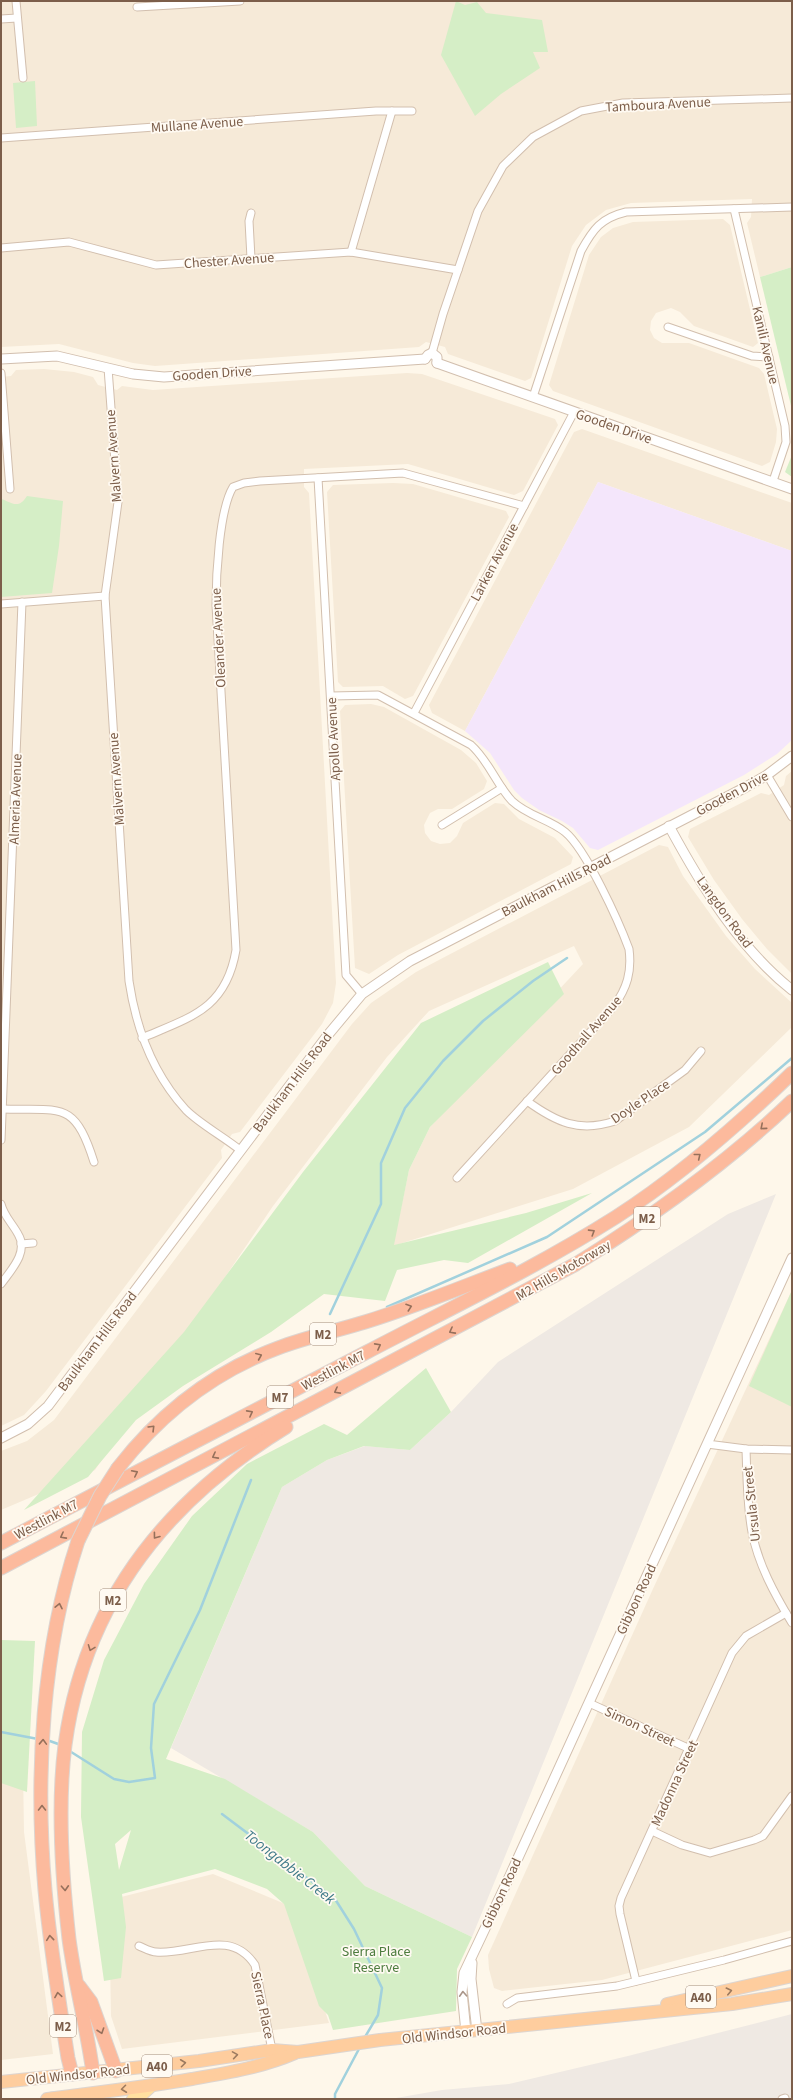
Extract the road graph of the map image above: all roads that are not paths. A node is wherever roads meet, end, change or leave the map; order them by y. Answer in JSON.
{"nodes":[{"id":1,"x":16,"y":1,"type":"edge"},
{"id":2,"x":240,"y":1,"type":"edge"},
{"id":3,"x":137,"y":7,"type":"dead end"},
{"id":4,"x":17,"y":18,"type":"junction"},
{"id":5,"x":1,"y":19,"type":"edge"},
{"id":6,"x":23,"y":78,"type":"dead end"},
{"id":7,"x":792,"y":98,"type":"edge"},
{"id":8,"x":392,"y":111,"type":"junction"},
{"id":9,"x":412,"y":111,"type":"dead end"},
{"id":10,"x":1,"y":138,"type":"edge"},
{"id":11,"x":792,"y":207,"type":"edge"},
{"id":12,"x":734,"y":208,"type":"junction"},
{"id":13,"x":251,"y":213,"type":"dead end"},
{"id":14,"x":1,"y":248,"type":"edge"},
{"id":15,"x":351,"y":252,"type":"junction"},
{"id":16,"x":251,"y":258,"type":"junction"},
{"id":17,"x":458,"y":270,"type":"junction"},
{"id":18,"x":668,"y":327,"type":"dead end"},
{"id":19,"x":429,"y":356,"type":"junction"},
{"id":20,"x":769,"y":357,"type":"junction"},
{"id":21,"x":1,"y":359,"type":"edge"},
{"id":22,"x":108,"y":368,"type":"junction"},
{"id":23,"x":1,"y":373,"type":"edge"},
{"id":24,"x":533,"y":398,"type":"junction"},
{"id":25,"x":574,"y":412,"type":"junction"},
{"id":26,"x":318,"y":478,"type":"junction"},
{"id":27,"x":773,"y":481,"type":"junction"},
{"id":28,"x":10,"y":489,"type":"dead end"},
{"id":29,"x":792,"y":489,"type":"edge"},
{"id":30,"x":524,"y":506,"type":"junction"},
{"id":31,"x":105,"y":596,"type":"junction"},
{"id":32,"x":22,"y":602,"type":"junction"},
{"id":33,"x":1,"y":604,"type":"edge"},
{"id":34,"x":331,"y":696,"type":"junction"},
{"id":35,"x":414,"y":713,"type":"junction"},
{"id":36,"x":792,"y":756,"type":"edge"},
{"id":37,"x":768,"y":775,"type":"junction"},
{"id":38,"x":502,"y":788,"type":"junction"},
{"id":39,"x":792,"y":817,"type":"edge"},
{"id":40,"x":442,"y":825,"type":"dead end"},
{"id":41,"x":668,"y":826,"type":"junction"},
{"id":42,"x":590,"y":867,"type":"junction"},
{"id":43,"x":792,"y":990,"type":"edge"},
{"id":44,"x":362,"y":994,"type":"junction"},
{"id":45,"x":142,"y":1038,"type":"junction"},
{"id":46,"x":701,"y":1051,"type":"dead end"},
{"id":47,"x":792,"y":1073,"type":"edge"},
{"id":48,"x":527,"y":1101,"type":"junction"},
{"id":49,"x":792,"y":1101,"type":"edge"},
{"id":50,"x":2,"y":1109,"type":"junction"},
{"id":51,"x":1,"y":1140,"type":"edge"},
{"id":52,"x":240,"y":1150,"type":"junction"},
{"id":53,"x":94,"y":1162,"type":"dead end"},
{"id":54,"x":457,"y":1178,"type":"dead end"},
{"id":55,"x":1,"y":1204,"type":"edge"},
{"id":56,"x":33,"y":1243,"type":"dead end"},
{"id":57,"x":22,"y":1244,"type":"junction"},
{"id":58,"x":558,"y":1251,"type":"junction"},
{"id":59,"x":792,"y":1258,"type":"edge"},
{"id":60,"x":790,"y":1268,"type":"edge"},
{"id":61,"x":1,"y":1284,"type":"edge"},
{"id":62,"x":312,"y":1405,"type":"junction"},
{"id":63,"x":1,"y":1438,"type":"edge"},
{"id":64,"x":707,"y":1444,"type":"junction"},
{"id":65,"x":746,"y":1449,"type":"junction"},
{"id":66,"x":792,"y":1450,"type":"edge"},
{"id":67,"x":1,"y":1543,"type":"edge"},
{"id":68,"x":1,"y":1568,"type":"edge"},
{"id":69,"x":786,"y":1613,"type":"junction"},
{"id":70,"x":792,"y":1623,"type":"edge"},
{"id":71,"x":589,"y":1703,"type":"junction"},
{"id":72,"x":690,"y":1749,"type":"junction"},
{"id":73,"x":791,"y":1801,"type":"edge"},
{"id":74,"x":652,"y":1831,"type":"junction"},
{"id":75,"x":792,"y":1941,"type":"edge"},
{"id":76,"x":139,"y":1946,"type":"dead end"},
{"id":77,"x":792,"y":1976,"type":"edge"},
{"id":78,"x":636,"y":1981,"type":"junction"},
{"id":79,"x":77,"y":1984,"type":"junction"},
{"id":80,"x":792,"y":1994,"type":"edge"},
{"id":81,"x":507,"y":2004,"type":"dead end"},
{"id":82,"x":609,"y":2016,"type":"junction"},
{"id":83,"x":471,"y":2032,"type":"junction"},
{"id":84,"x":272,"y":2050,"type":"junction"},
{"id":85,"x":298,"y":2052,"type":"junction"},
{"id":86,"x":116,"y":2071,"type":"junction"},
{"id":87,"x":94,"y":2073,"type":"junction"},
{"id":88,"x":72,"y":2074,"type":"junction"},
{"id":89,"x":1,"y":2082,"type":"edge"},
{"id":90,"x":151,"y":2086,"type":"junction"},
{"id":91,"x":98,"y":2096,"type":"edge"},
{"id":92,"x":79,"y":2097,"type":"edge"},
{"id":93,"x":48,"y":2099,"type":"edge"},
{"id":94,"x":133,"y":2099,"type":"edge"}],
"edges":[{"from":1,"to":4,"type":"street"},
{"from":2,"to":3,"type":"street"},
{"from":4,"to":5,"type":"street"},
{"from":4,"to":6,"type":"street"},
{"from":7,"to":17,"type":"street","name":"Tamboura Avenue"},
{"from":8,"to":9,"type":"street","name":"Mullane Avenue"},
{"from":8,"to":10,"type":"street","name":"Mullane Avenue"},
{"from":8,"to":15,"type":"street"},
{"from":11,"to":12,"type":"street"},
{"from":12,"to":20,"type":"street","name":"Kanili Avenue"},
{"from":12,"to":24,"type":"street"},
{"from":13,"to":16,"type":"street"},
{"from":14,"to":16,"type":"street","name":"Chester Avenue"},
{"from":15,"to":16,"type":"street","name":"Chester Avenue"},
{"from":15,"to":17,"type":"street","name":"Chester Avenue"},
{"from":17,"to":19,"type":"street","name":"Tamboura Avenue"},
{"from":18,"to":20,"type":"street"},
{"from":19,"to":22,"type":"street","name":"Gooden Drive"},
{"from":19,"to":24,"type":"street","name":"Gooden Drive"},
{"from":20,"to":27,"type":"street","name":"Kanili Avenue"},
{"from":21,"to":22,"type":"street","name":"Gooden Drive"},
{"from":22,"to":31,"type":"street","name":"Malvern Avenue"},
{"from":23,"to":28,"type":"street"},
{"from":24,"to":25,"type":"street","name":"Gooden Drive"},
{"from":25,"to":27,"type":"street","name":"Gooden Drive"},
{"from":25,"to":30,"type":"street","name":"Larken Avenue"},
{"from":26,"to":30,"type":"street","name":"Oleander Avenue"},
{"from":26,"to":34,"type":"street","name":"Apollo Avenue"},
{"from":26,"to":45,"type":"street","name":"Oleander Avenue"},
{"from":27,"to":29,"type":"street","name":"Gooden Drive"},
{"from":30,"to":35,"type":"street","name":"Larken Avenue"},
{"from":31,"to":32,"type":"street"},
{"from":31,"to":45,"type":"street","name":"Malvern Avenue"},
{"from":32,"to":33,"type":"street"},
{"from":32,"to":50,"type":"street","name":"Almeria Avenue"},
{"from":34,"to":35,"type":"street","name":"Goodhall Avenue"},
{"from":34,"to":44,"type":"street","name":"Apollo Avenue"},
{"from":35,"to":38,"type":"street","name":"Goodhall Avenue"},
{"from":36,"to":37,"type":"street","name":"Gooden Drive"},
{"from":37,"to":39,"type":"street"},
{"from":37,"to":41,"type":"street","name":"Gooden Drive"},
{"from":38,"to":40,"type":"street"},
{"from":38,"to":42,"type":"street","name":"Goodhall Avenue"},
{"from":41,"to":42,"type":"street","name":"Baulkham Hills Road"},
{"from":41,"to":43,"type":"street","name":"Langdon Road"},
{"from":42,"to":44,"type":"street","name":"Baulkham Hills Road"},
{"from":42,"to":48,"type":"street","name":"Goodhall Avenue"},
{"from":44,"to":52,"type":"street","name":"Baulkham Hills Road"},
{"from":45,"to":52,"type":"street","name":"Malvern Avenue"},
{"from":46,"to":48,"type":"street","name":"Doyle Place"},
{"from":58,"to":47,"type":"highway","name":"M2 Hills Motorway","number":"M2","one_way":true},
{"from":48,"to":54,"type":"street","name":"Goodhall Avenue"},
{"from":49,"to":62,"type":"highway","name":"M2 Hills Motorway","number":"M2","one_way":true},
{"from":50,"to":51,"type":"street","name":"Almeria Avenue"},
{"from":50,"to":53,"type":"street"},
{"from":52,"to":63,"type":"street","name":"Baulkham Hills Road"},
{"from":55,"to":57,"type":"street"},
{"from":56,"to":57,"type":"street"},
{"from":57,"to":61,"type":"street"},
{"from":67,"to":58,"type":"highway","name":"Westlink M7","number":"M7","one_way":true},
{"from":88,"to":58,"type":"highway","number":"M2","one_way":true,"bridge":true},
{"from":59,"to":60,"type":"street","name":"Gibbon Road"},
{"from":60,"to":64,"type":"street","name":"Gibbon Road"},
{"from":62,"to":68,"type":"highway","name":"Westlink M7","number":"M7","one_way":true},
{"from":62,"to":79,"type":"highway","number":"M2","one_way":true},
{"from":64,"to":65,"type":"street"},
{"from":64,"to":71,"type":"street","name":"Gibbon Road"},
{"from":65,"to":66,"type":"street"},
{"from":65,"to":69,"type":"street","name":"Ursula Street"},
{"from":69,"to":70,"type":"street","name":"Ursula Street"},
{"from":69,"to":72,"type":"street","name":"Madonna Street"},
{"from":71,"to":72,"type":"street","name":"Simon Street"},
{"from":71,"to":83,"type":"street","name":"Gibbon Road"},
{"from":72,"to":74,"type":"street","name":"Madonna Street"},
{"from":73,"to":74,"type":"street"},
{"from":74,"to":78,"type":"street","name":"Madonna Street"},
{"from":75,"to":78,"type":"street","name":"Old Windsor Road"},
{"from":76,"to":84,"type":"street","name":"Sierra Place"},
{"from":82,"to":77,"type":"highway","name":"Old Windsor Road","number":"A40","one_way":true},
{"from":78,"to":81,"type":"street","name":"Old Windsor Road"},
{"from":79,"to":86,"type":"highway","number":"M2","one_way":true},
{"from":79,"to":87,"type":"highway","number":"M2"},
{"from":80,"to":82,"type":"highway","name":"Old Windsor Road","number":"A40"},
{"from":82,"to":83,"type":"highway","name":"Old Windsor Road","number":"A40"},
{"from":83,"to":85,"type":"highway","name":"Old Windsor Road","number":"A40"},
{"from":84,"to":85,"type":"highway","name":"Old Windsor Road","number":"A40"},
{"from":86,"to":84,"type":"highway","name":"Old Windsor Road","number":"A40","one_way":true},
{"from":85,"to":90,"type":"highway","name":"Old Windsor Road","number":"A40"},
{"from":86,"to":87,"type":"highway","name":"Old Windsor Road","number":"A40"},
{"from":87,"to":88,"type":"highway","name":"Old Windsor Road","number":"A40"},
{"from":87,"to":91,"type":"highway"},
{"from":88,"to":89,"type":"highway","name":"Old Windsor Road","number":"A40"},
{"from":88,"to":92,"type":"highway"},
{"from":90,"to":91,"type":"highway","name":"Old Windsor Road","number":"A40","one_way":true},
{"from":90,"to":94,"type":"main road"},
{"from":91,"to":92,"type":"highway","name":"Old Windsor Road"},
{"from":92,"to":93,"type":"highway","name":"Old Windsor Road"}]}
